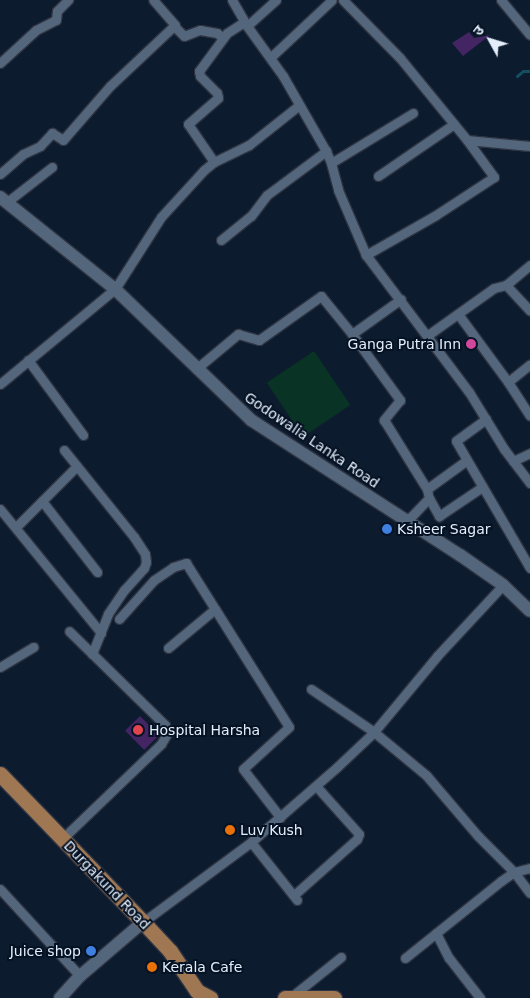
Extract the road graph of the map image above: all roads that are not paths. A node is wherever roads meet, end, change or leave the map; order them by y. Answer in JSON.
{"nodes":[{"id":1,"x":68,"y":0,"type":"edge"},
{"id":2,"x":153,"y":0,"type":"edge"},
{"id":3,"x":232,"y":0,"type":"edge"},
{"id":4,"x":276,"y":0,"type":"edge"},
{"id":5,"x":332,"y":0,"type":"edge"},
{"id":6,"x":343,"y":0,"type":"edge"},
{"id":7,"x":501,"y":0,"type":"edge"},
{"id":8,"x":246,"y":24,"type":"junction"},
{"id":9,"x":174,"y":26,"type":"junction"},
{"id":10,"x":530,"y":35,"type":"edge"},
{"id":11,"x":223,"y":38,"type":"junction"},
{"id":12,"x":271,"y":57,"type":"junction"},
{"id":13,"x":0,"y":63,"type":"edge"},
{"id":14,"x":298,"y":106,"type":"junction"},
{"id":15,"x":413,"y":113,"type":"dead end"},
{"id":16,"x":454,"y":124,"type":"junction"},
{"id":17,"x":467,"y":140,"type":"junction"},
{"id":18,"x":530,"y":146,"type":"edge"},
{"id":19,"x":326,"y":151,"type":"junction"},
{"id":20,"x":214,"y":162,"type":"junction"},
{"id":21,"x":331,"y":163,"type":"junction"},
{"id":22,"x":52,"y":167,"type":"dead end"},
{"id":23,"x":0,"y":174,"type":"edge"},
{"id":24,"x":378,"y":176,"type":"dead end"},
{"id":25,"x":4,"y":200,"type":"edge"},
{"id":26,"x":221,"y":240,"type":"dead end"},
{"id":27,"x":366,"y":255,"type":"junction"},
{"id":28,"x":530,"y":265,"type":"edge"},
{"id":29,"x":506,"y":285,"type":"junction"},
{"id":30,"x":115,"y":289,"type":"junction"},
{"id":31,"x":401,"y":300,"type":"junction"},
{"id":32,"x":530,"y":311,"type":"edge"},
{"id":33,"x":458,"y":314,"type":"junction"},
{"id":34,"x":352,"y":334,"type":"junction"},
{"id":35,"x":428,"y":335,"type":"junction"},
{"id":36,"x":28,"y":360,"type":"junction"},
{"id":37,"x":530,"y":364,"type":"edge"},
{"id":38,"x":196,"y":369,"type":"junction"},
{"id":39,"x":508,"y":382,"type":"junction"},
{"id":40,"x":0,"y":384,"type":"edge"},
{"id":41,"x":530,"y":416,"type":"edge"},
{"id":42,"x":486,"y":419,"type":"junction"},
{"id":43,"x":83,"y":435,"type":"dead end"},
{"id":44,"x":64,"y":450,"type":"dead end"},
{"id":45,"x":530,"y":453,"type":"edge"},
{"id":46,"x":467,"y":460,"type":"junction"},
{"id":47,"x":514,"y":462,"type":"junction"},
{"id":48,"x":77,"y":466,"type":"junction"},
{"id":49,"x":530,"y":483,"type":"edge"},
{"id":50,"x":482,"y":487,"type":"junction"},
{"id":51,"x":427,"y":489,"type":"junction"},
{"id":52,"x":430,"y":498,"type":"junction"},
{"id":53,"x":42,"y":501,"type":"junction"},
{"id":54,"x":0,"y":509,"type":"edge"},
{"id":55,"x":407,"y":521,"type":"junction"},
{"id":56,"x":16,"y":526,"type":"junction"},
{"id":57,"x":530,"y":568,"type":"edge"},
{"id":58,"x":97,"y":572,"type":"dead end"},
{"id":59,"x":503,"y":585,"type":"junction"},
{"id":60,"x":215,"y":609,"type":"junction"},
{"id":61,"x":530,"y":611,"type":"edge"},
{"id":62,"x":119,"y":619,"type":"dead end"},
{"id":63,"x":69,"y":631,"type":"dead end"},
{"id":64,"x":101,"y":633,"type":"junction"},
{"id":65,"x":33,"y":647,"type":"dead end"},
{"id":66,"x":168,"y":648,"type":"dead end"},
{"id":67,"x":92,"y":654,"type":"junction"},
{"id":68,"x":0,"y":667,"type":"edge"},
{"id":69,"x":311,"y":689,"type":"dead end"},
{"id":70,"x":374,"y":732,"type":"junction"},
{"id":71,"x":0,"y":774,"type":"edge"},
{"id":72,"x":316,"y":786,"type":"junction"},
{"id":73,"x":280,"y":817,"type":"junction"},
{"id":74,"x":63,"y":838,"type":"junction"},
{"id":75,"x":251,"y":842,"type":"junction"},
{"id":76,"x":530,"y":868,"type":"edge"},
{"id":77,"x":514,"y":872,"type":"junction"},
{"id":78,"x":0,"y":889,"type":"edge"},
{"id":79,"x":530,"y":893,"type":"edge"},
{"id":80,"x":143,"y":922,"type":"junction"},
{"id":81,"x":436,"y":933,"type":"junction"},
{"id":82,"x":341,"y":957,"type":"dead end"},
{"id":83,"x":405,"y":958,"type":"dead end"},
{"id":84,"x":80,"y":976,"type":"junction"},
{"id":85,"x":288,"y":997,"type":"edge"},
{"id":86,"x":60,"y":998,"type":"edge"},
{"id":87,"x":210,"y":998,"type":"edge"},
{"id":88,"x":334,"y":998,"type":"edge"},
{"id":89,"x":480,"y":998,"type":"edge"}],
"edges":[{"from":1,"to":13,"type":"street"},
{"from":2,"to":9,"type":"street"},
{"from":3,"to":8,"type":"street"},
{"from":4,"to":8,"type":"street"},
{"from":5,"to":12,"type":"street"},
{"from":6,"to":16,"type":"street"},
{"from":7,"to":10,"type":"street"},
{"from":8,"to":11,"type":"street"},
{"from":8,"to":12,"type":"street"},
{"from":9,"to":11,"type":"street"},
{"from":9,"to":23,"type":"street"},
{"from":11,"to":20,"type":"street"},
{"from":12,"to":14,"type":"street"},
{"from":14,"to":19,"type":"street"},
{"from":14,"to":20,"type":"street"},
{"from":15,"to":21,"type":"street"},
{"from":16,"to":17,"type":"street"},
{"from":16,"to":24,"type":"street"},
{"from":17,"to":18,"type":"street"},
{"from":17,"to":27,"type":"street"},
{"from":19,"to":21,"type":"street"},
{"from":19,"to":26,"type":"street"},
{"from":20,"to":30,"type":"street"},
{"from":21,"to":27,"type":"street"},
{"from":22,"to":25,"type":"street"},
{"from":25,"to":30,"type":"street","name":"Godowalia Lanka Road"},
{"from":27,"to":31,"type":"street"},
{"from":28,"to":29,"type":"street"},
{"from":29,"to":32,"type":"street"},
{"from":29,"to":33,"type":"street"},
{"from":30,"to":36,"type":"street"},
{"from":30,"to":38,"type":"street","name":"Godowalia Lanka Road"},
{"from":31,"to":34,"type":"street"},
{"from":31,"to":35,"type":"street"},
{"from":33,"to":35,"type":"street"},
{"from":33,"to":39,"type":"street"},
{"from":34,"to":38,"type":"street"},
{"from":34,"to":51,"type":"street"},
{"from":35,"to":42,"type":"street"},
{"from":36,"to":40,"type":"street"},
{"from":36,"to":43,"type":"street"},
{"from":37,"to":39,"type":"street"},
{"from":38,"to":55,"type":"street","name":"Godowalia Lanka Road"},
{"from":39,"to":41,"type":"street"},
{"from":42,"to":46,"type":"street"},
{"from":42,"to":47,"type":"street"},
{"from":44,"to":48,"type":"street"},
{"from":45,"to":47,"type":"street"},
{"from":46,"to":50,"type":"street"},
{"from":46,"to":51,"type":"street"},
{"from":47,"to":49,"type":"street"},
{"from":48,"to":53,"type":"street"},
{"from":48,"to":64,"type":"street"},
{"from":50,"to":52,"type":"street"},
{"from":50,"to":57,"type":"street"},
{"from":51,"to":52,"type":"street"},
{"from":52,"to":55,"type":"street"},
{"from":53,"to":56,"type":"street"},
{"from":53,"to":58,"type":"street"},
{"from":54,"to":56,"type":"street"},
{"from":55,"to":59,"type":"street","name":"Godowalia Lanka Road"},
{"from":56,"to":64,"type":"street"},
{"from":59,"to":61,"type":"street","name":"Godowalia Lanka Road"},
{"from":59,"to":70,"type":"street"},
{"from":60,"to":62,"type":"street"},
{"from":60,"to":66,"type":"street"},
{"from":60,"to":73,"type":"street"},
{"from":63,"to":67,"type":"street"},
{"from":64,"to":67,"type":"street"},
{"from":65,"to":68,"type":"street"},
{"from":67,"to":74,"type":"street"},
{"from":69,"to":70,"type":"street"},
{"from":70,"to":72,"type":"street"},
{"from":70,"to":77,"type":"street"},
{"from":71,"to":74,"type":"main road","name":"Durgakund Road"},
{"from":72,"to":73,"type":"street"},
{"from":72,"to":75,"type":"street"},
{"from":73,"to":75,"type":"street"},
{"from":74,"to":80,"type":"main road","name":"Durgakund Road"},
{"from":75,"to":80,"type":"street"},
{"from":76,"to":77,"type":"street"},
{"from":77,"to":79,"type":"street"},
{"from":77,"to":81,"type":"street"},
{"from":78,"to":84,"type":"street"},
{"from":80,"to":84,"type":"street"},
{"from":80,"to":87,"type":"main road","name":"Durgakund Road"},
{"from":81,"to":83,"type":"street"},
{"from":81,"to":89,"type":"street"},
{"from":82,"to":85,"type":"street"},
{"from":84,"to":86,"type":"street"},
{"from":85,"to":88,"type":"main road"}]}
